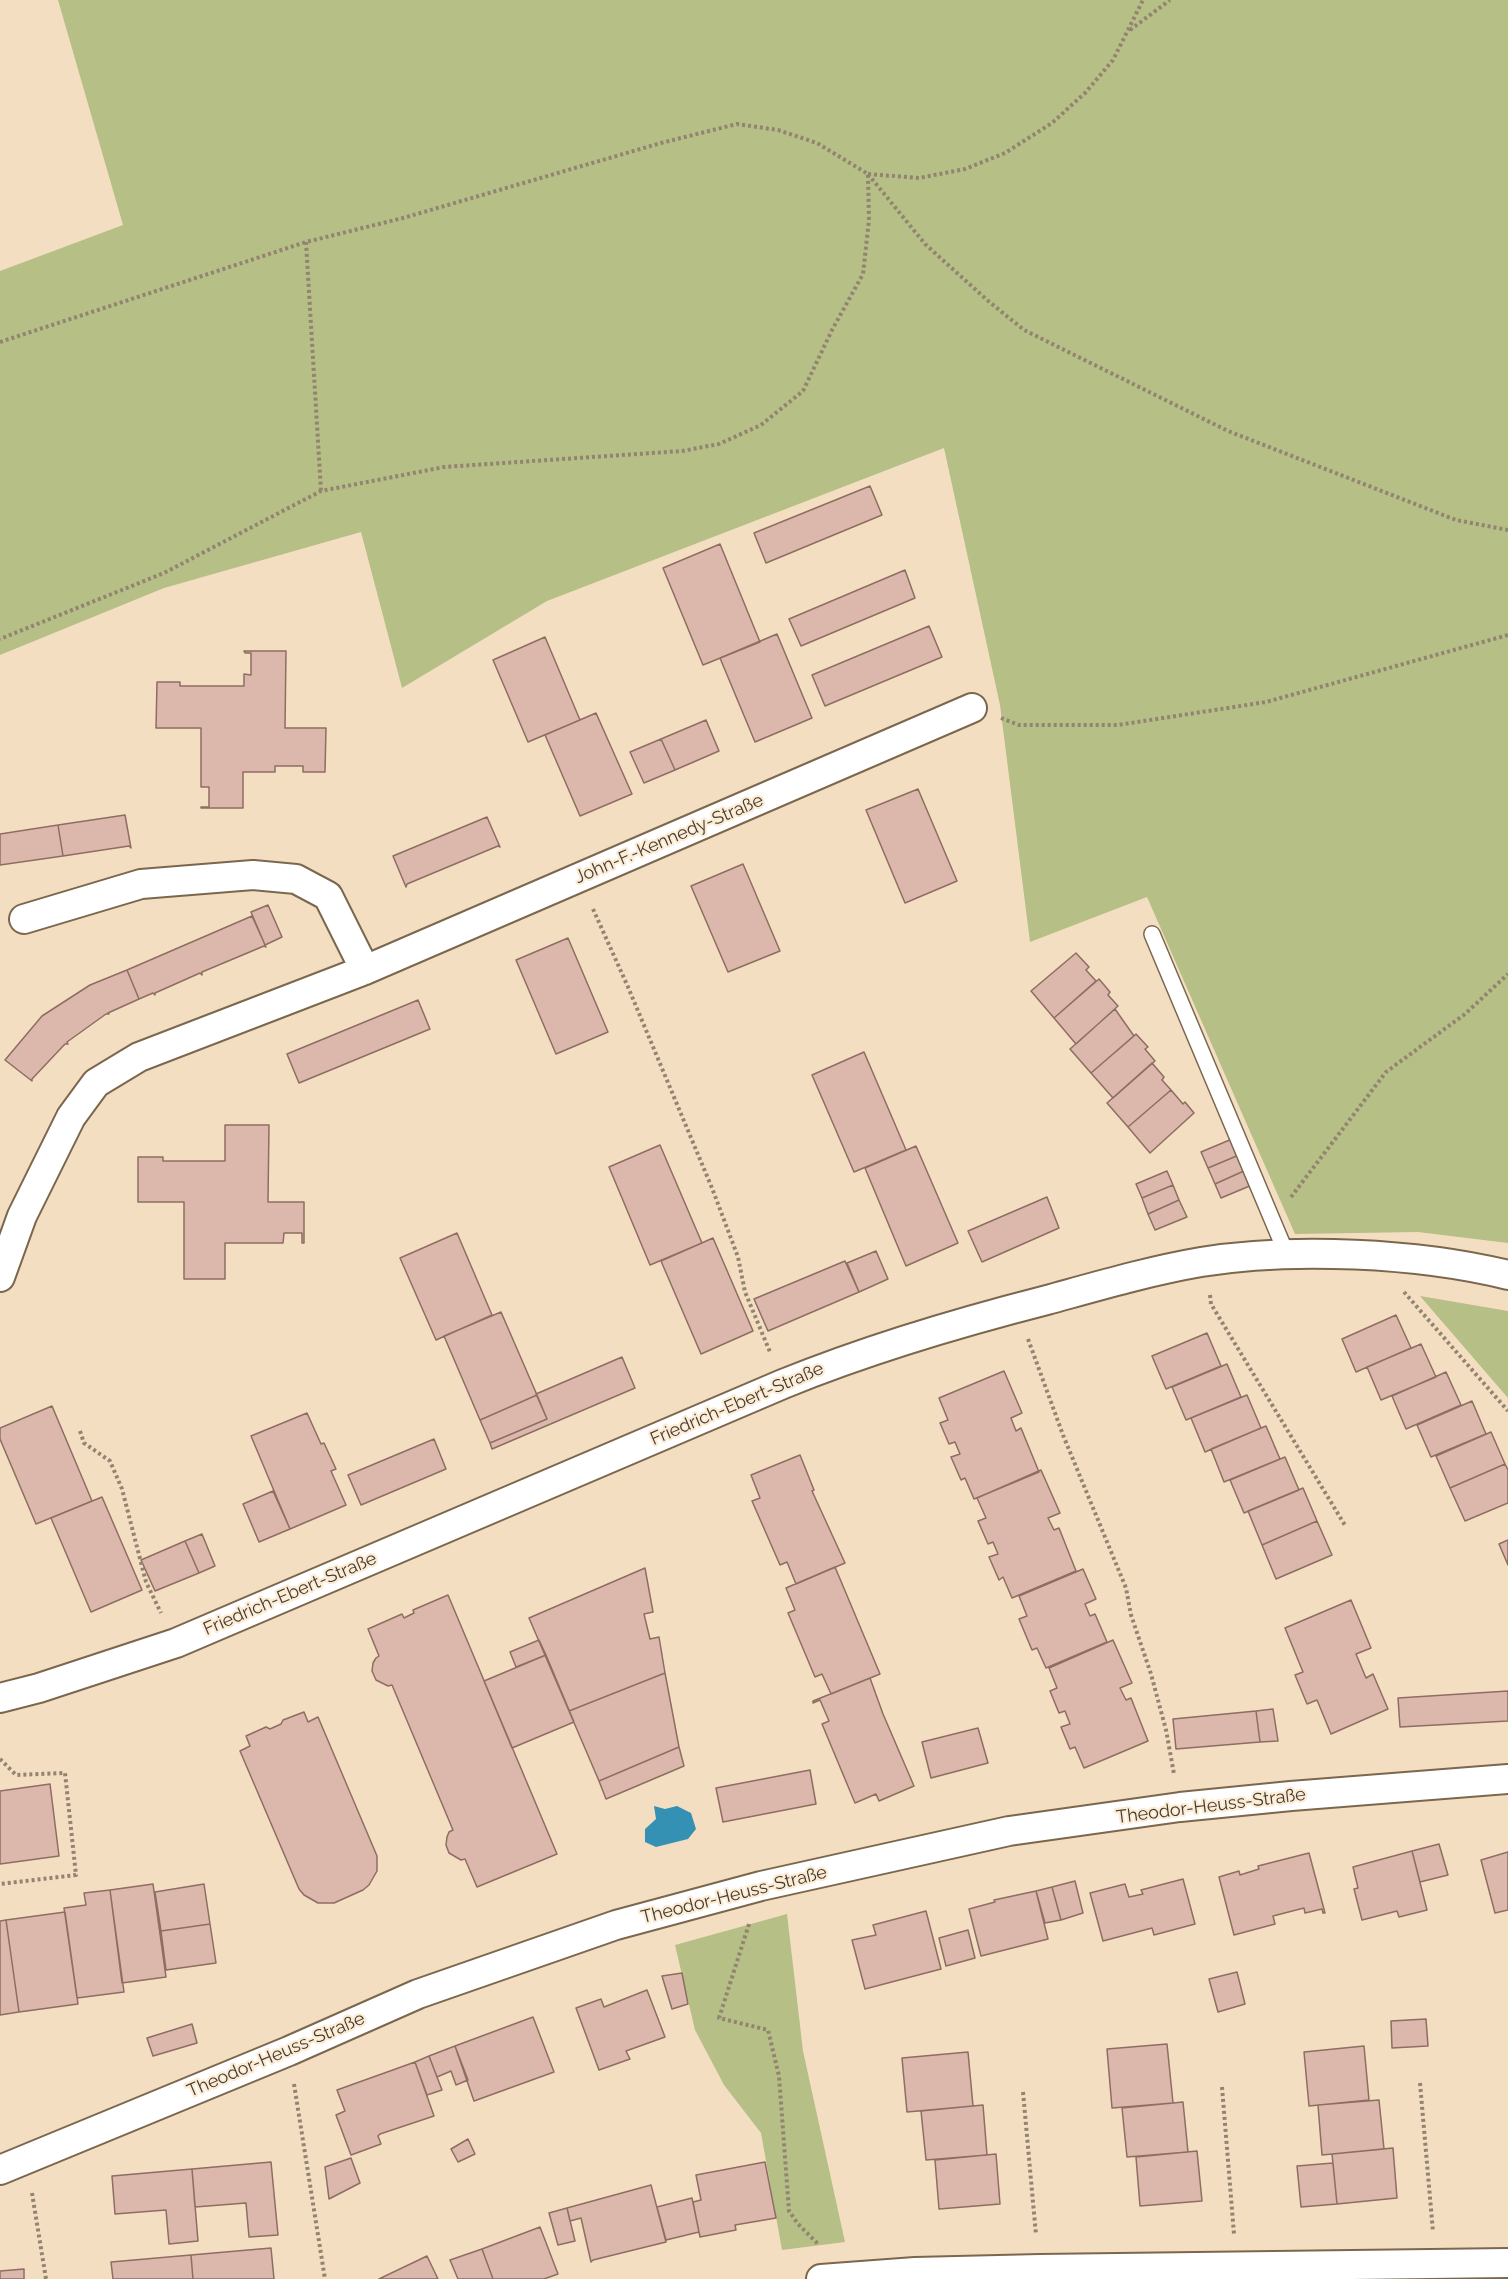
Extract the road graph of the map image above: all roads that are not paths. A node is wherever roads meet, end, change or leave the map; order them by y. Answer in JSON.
{"nodes":[{"id":1,"x":972,"y":708,"type":"road end"},
{"id":2,"x":24,"y":919,"type":"dead end"},
{"id":3,"x":1152,"y":934,"type":"dead end"},
{"id":4,"x":365,"y":970,"type":"junction"},
{"id":5,"x":1287,"y":1255,"type":"junction"},
{"id":6,"x":1508,"y":1275,"type":"edge"},
{"id":7,"x":0,"y":1276,"type":"edge"},
{"id":8,"x":0,"y":1698,"type":"edge"},
{"id":9,"x":1508,"y":1779,"type":"edge"},
{"id":10,"x":0,"y":2170,"type":"edge"},
{"id":11,"x":1508,"y":2263,"type":"edge"},
{"id":12,"x":834,"y":2277,"type":"edge"}],
"edges":[{"from":1,"to":4,"type":"street","name":"John-F.-Kennedy-Straße"},
{"from":2,"to":4,"type":"street"},
{"from":3,"to":5,"type":"lane"},
{"from":4,"to":7,"type":"street","name":"John-F.-Kennedy-Straße"},
{"from":5,"to":6,"type":"street","name":"Friedrich-Ebert-Straße"},
{"from":5,"to":8,"type":"street","name":"Friedrich-Ebert-Straße"},
{"from":9,"to":10,"type":"street","name":"Theodor-Heuss-Straße"},
{"from":11,"to":12,"type":"street"}]}
